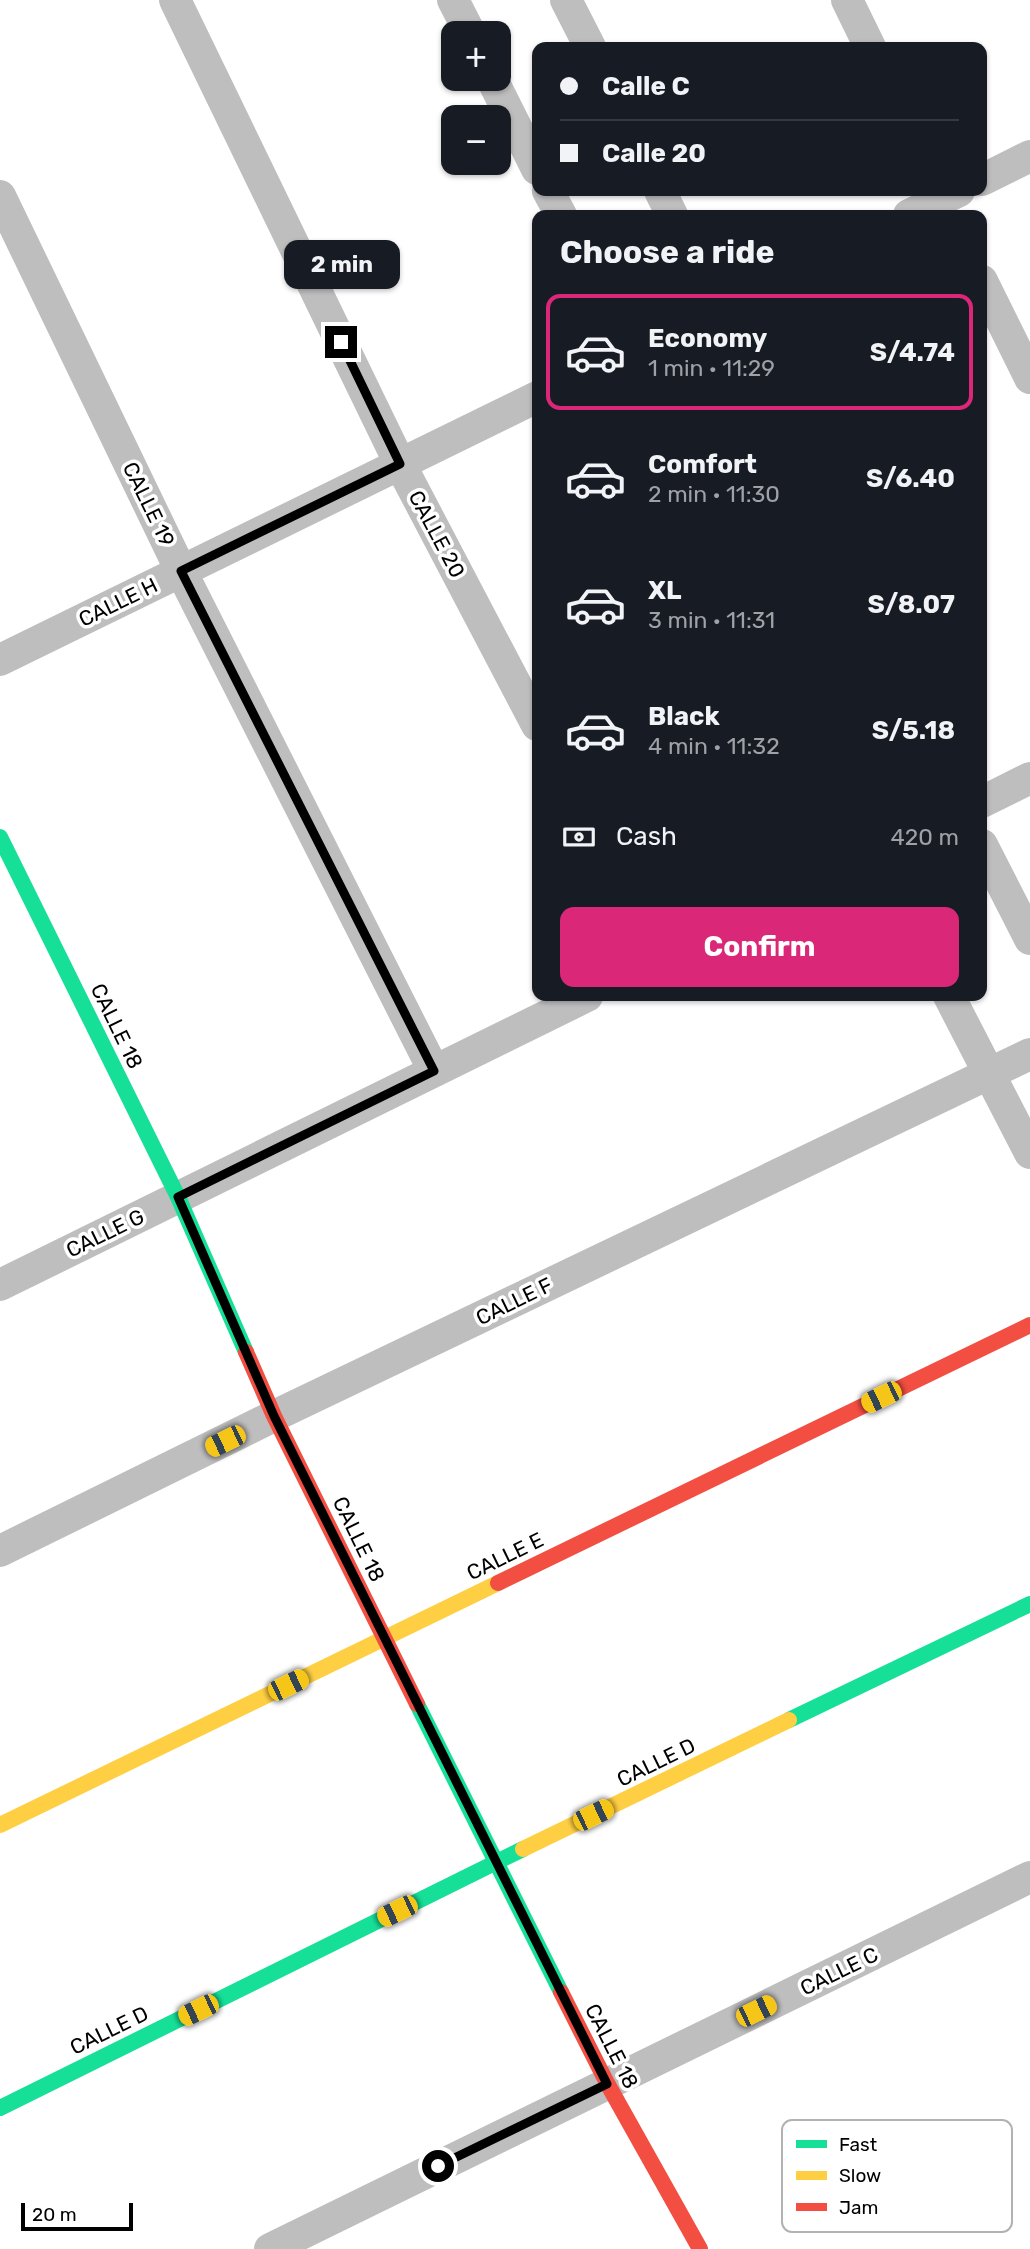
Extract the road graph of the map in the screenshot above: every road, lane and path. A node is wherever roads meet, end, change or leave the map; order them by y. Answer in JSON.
{"nodes":[{"id":1,"x":175,"y":0,"type":"edge"},
{"id":2,"x":453,"y":0,"type":"edge"},
{"id":3,"x":566,"y":0,"type":"edge"},
{"id":4,"x":847,"y":0,"type":"edge"},
{"id":5,"x":464,"y":21,"type":"edge"},
{"id":6,"x":587,"y":42,"type":"edge"},
{"id":7,"x":868,"y":42,"type":"edge"},
{"id":8,"x":498,"y":91,"type":"edge"},
{"id":9,"x":1030,"y":156,"type":"edge"},
{"id":10,"x":532,"y":159,"type":"edge"},
{"id":11,"x":987,"y":178,"type":"edge"},
{"id":12,"x":0,"y":197,"type":"edge"},
{"id":13,"x":947,"y":199,"type":"edge"},
{"id":14,"x":921,"y":210,"type":"edge"},
{"id":15,"x":987,"y":291,"type":"edge"},
{"id":16,"x":1030,"y":378,"type":"edge"},
{"id":17,"x":532,"y":399,"type":"edge"},
{"id":18,"x":400,"y":464,"type":"junction"},
{"id":19,"x":181,"y":571,"type":"junction"},
{"id":20,"x":0,"y":660,"type":"edge"},
{"id":21,"x":532,"y":715,"type":"edge"},
{"id":22,"x":1030,"y":778,"type":"edge"},
{"id":23,"x":987,"y":800,"type":"edge"},
{"id":24,"x":0,"y":837,"type":"edge"},
{"id":25,"x":987,"y":855,"type":"edge"},
{"id":26,"x":1030,"y":939,"type":"edge"},
{"id":27,"x":577,"y":1001,"type":"edge"},
{"id":28,"x":951,"y":1001,"type":"edge"},
{"id":29,"x":1030,"y":1054,"type":"edge"},
{"id":30,"x":434,"y":1071,"type":"junction"},
{"id":31,"x":987,"y":1073,"type":"junction"},
{"id":32,"x":1030,"y":1153,"type":"edge"},
{"id":33,"x":178,"y":1197,"type":"junction"},
{"id":34,"x":0,"y":1285,"type":"edge"},
{"id":35,"x":1030,"y":1325,"type":"edge"},
{"id":36,"x":274,"y":1416,"type":"junction"},
{"id":37,"x":0,"y":1551,"type":"edge"},
{"id":38,"x":1030,"y":1604,"type":"edge"},
{"id":39,"x":384,"y":1638,"type":"junction"},
{"id":40,"x":0,"y":1825,"type":"edge"},
{"id":41,"x":496,"y":1862,"type":"junction"},
{"id":42,"x":1030,"y":1877,"type":"edge"},
{"id":43,"x":607,"y":2084,"type":"junction"},
{"id":44,"x":0,"y":2108,"type":"edge"},
{"id":45,"x":270,"y":2249,"type":"edge"},
{"id":46,"x":700,"y":2249,"type":"edge"}],
"edges":[{"from":1,"to":18,"type":"street","name":"CALLE 20"},
{"from":2,"to":5,"type":"street"},
{"from":3,"to":6,"type":"street"},
{"from":4,"to":7,"type":"street"},
{"from":8,"to":10,"type":"street"},
{"from":9,"to":11,"type":"street"},
{"from":12,"to":19,"type":"street","name":"CALLE 19"},
{"from":13,"to":14,"type":"street"},
{"from":15,"to":16,"type":"street"},
{"from":17,"to":18,"type":"street","name":"CALLE H"},
{"from":18,"to":19,"type":"street","name":"CALLE H"},
{"from":18,"to":21,"type":"street","name":"CALLE 20"},
{"from":19,"to":20,"type":"street","name":"CALLE H"},
{"from":19,"to":30,"type":"street","name":"CALLE 19"},
{"from":22,"to":23,"type":"street"},
{"from":24,"to":33,"type":"street","name":"CALLE 18"},
{"from":25,"to":26,"type":"street"},
{"from":27,"to":30,"type":"street","name":"CALLE G"},
{"from":28,"to":31,"type":"street"},
{"from":29,"to":31,"type":"street","name":"CALLE F"},
{"from":30,"to":33,"type":"street","name":"CALLE G"},
{"from":31,"to":32,"type":"street"},
{"from":31,"to":36,"type":"street","name":"CALLE F"},
{"from":33,"to":34,"type":"street","name":"CALLE G"},
{"from":33,"to":36,"type":"street","name":"CALLE 18"},
{"from":35,"to":39,"type":"street","name":"CALLE E"},
{"from":36,"to":37,"type":"street","name":"CALLE F"},
{"from":36,"to":39,"type":"street","name":"CALLE 18"},
{"from":38,"to":41,"type":"street","name":"CALLE D"},
{"from":39,"to":40,"type":"street","name":"CALLE E"},
{"from":39,"to":41,"type":"street","name":"CALLE 18"},
{"from":41,"to":43,"type":"street","name":"CALLE 18"},
{"from":41,"to":44,"type":"street","name":"CALLE D"},
{"from":42,"to":43,"type":"street","name":"CALLE C"},
{"from":43,"to":45,"type":"street","name":"CALLE C"},
{"from":43,"to":46,"type":"street","name":"CALLE 18"}]}
